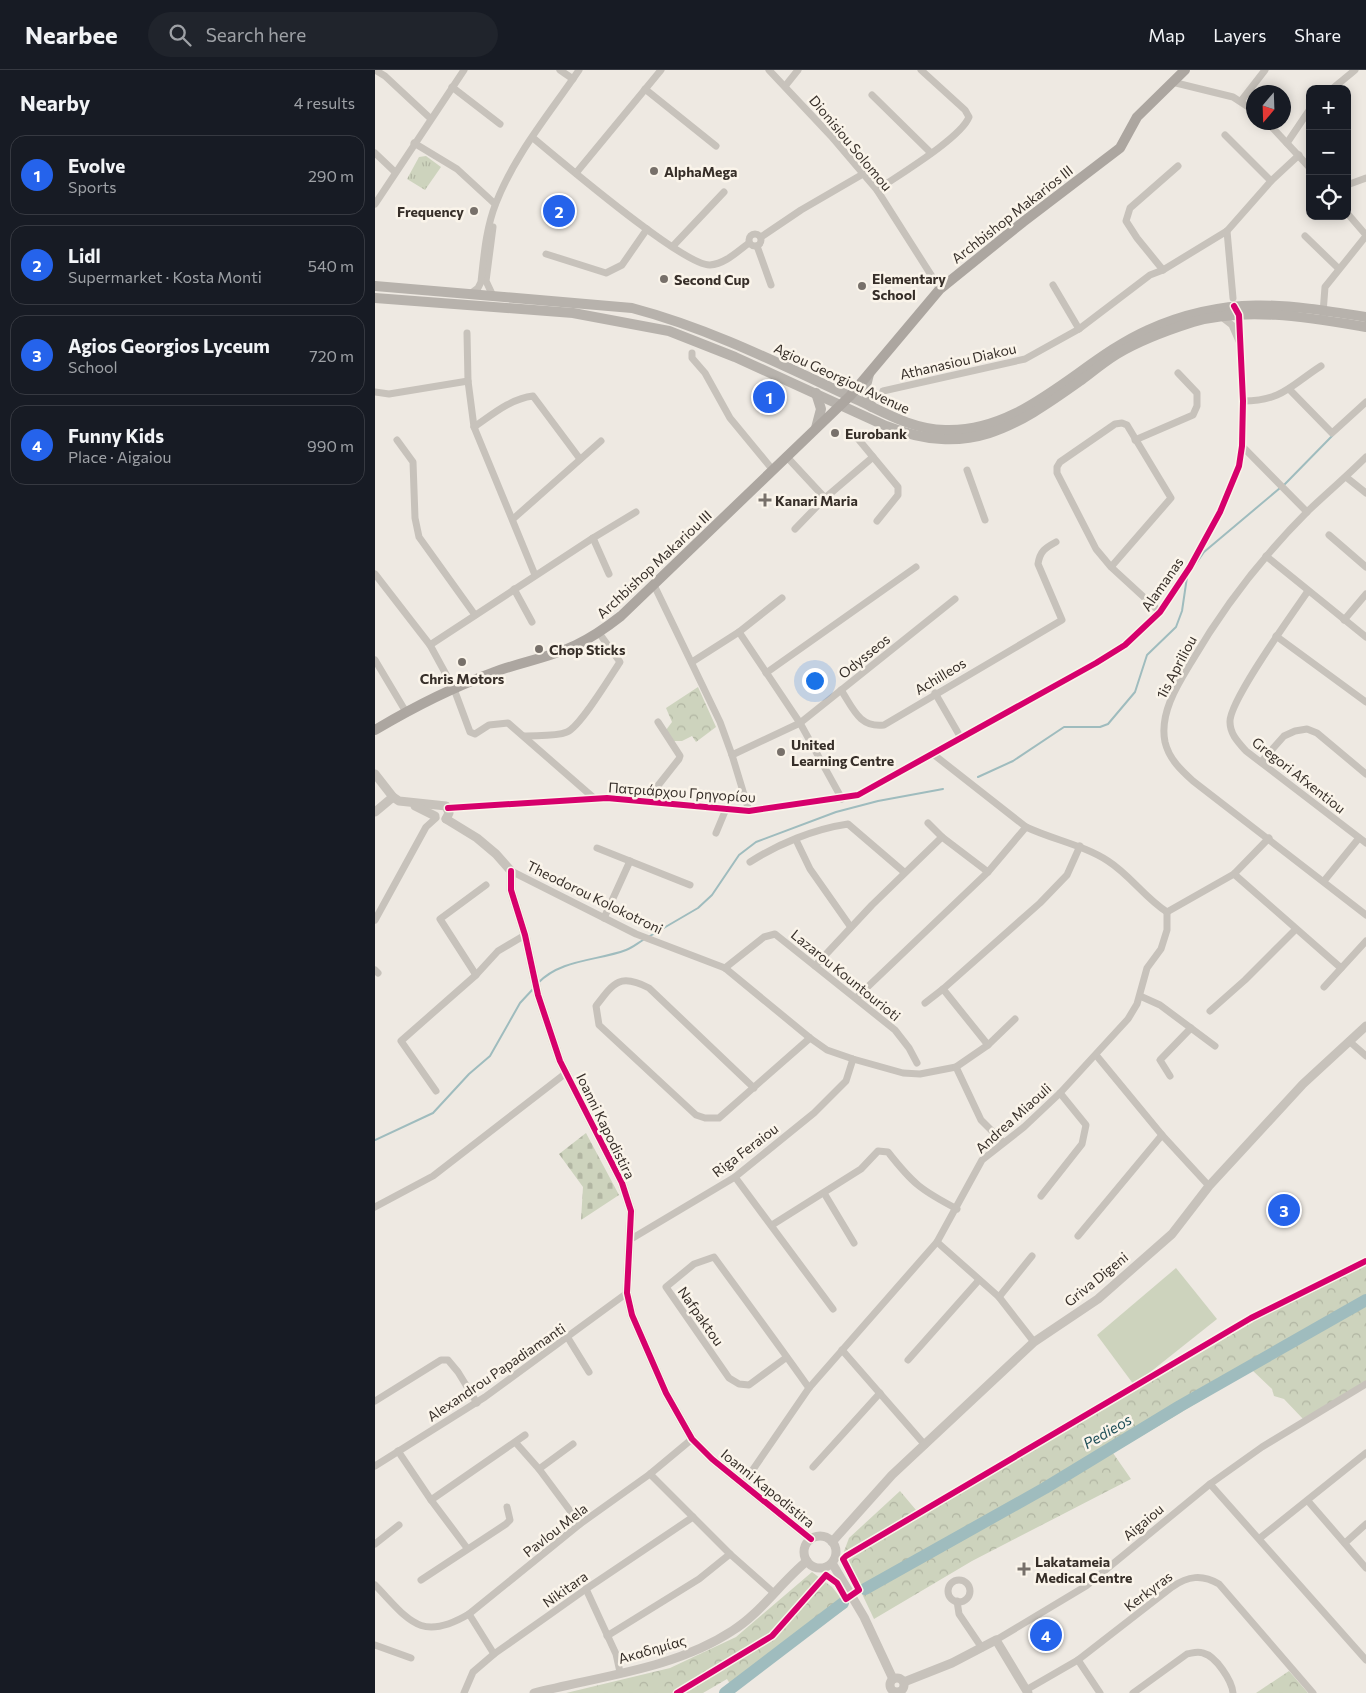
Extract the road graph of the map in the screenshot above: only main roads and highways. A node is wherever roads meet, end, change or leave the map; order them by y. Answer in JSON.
{"nodes":[{"id":1,"x":1185,"y":70,"type":"edge"},
{"id":2,"x":375,"y":286,"type":"edge"},
{"id":3,"x":375,"y":298,"type":"edge"},
{"id":4,"x":1236,"y":306,"type":"junction"},
{"id":5,"x":1323,"y":315,"type":"junction"},
{"id":6,"x":1366,"y":318,"type":"edge"},
{"id":7,"x":1366,"y":327,"type":"edge"},
{"id":8,"x":869,"y":374,"type":"junction"},
{"id":9,"x":816,"y":393,"type":"junction"},
{"id":10,"x":850,"y":396,"type":"junction"},
{"id":11,"x":841,"y":405,"type":"junction"},
{"id":12,"x":872,"y":407,"type":"junction"},
{"id":13,"x":816,"y":428,"type":"junction"},
{"id":14,"x":375,"y":730,"type":"edge"}],
"edges":[{"from":1,"to":8,"type":"main road","name":"Archbishop Makarios III"},
{"from":2,"to":10,"type":"main road","name":"Agiou Georgiou Avenue"},
{"from":3,"to":9,"type":"main road","name":"Agiou Georgiou Avenue"},
{"from":4,"to":5,"type":"main road","name":"Agiou Georgiou Avenue"},
{"from":4,"to":11,"type":"main road","name":"Agiou Georgiou Avenue"},
{"from":4,"to":12,"type":"main road","name":"Agiou Georgiou Avenue"},
{"from":5,"to":6,"type":"main road","name":"Agiou Georgiou Avenue"},
{"from":5,"to":7,"type":"main road","name":"Agiou Georgiou Avenue"},
{"from":8,"to":10,"type":"main road","name":"Archbishop Makarios III"},
{"from":8,"to":12,"type":"main road"},
{"from":9,"to":11,"type":"main road","name":"Agiou Georgiou Avenue"},
{"from":9,"to":13,"type":"main road"},
{"from":10,"to":11,"type":"main road","name":"Archbishop Makarios III"},
{"from":10,"to":12,"type":"main road","name":"Agiou Georgiou Avenue"},
{"from":11,"to":13,"type":"main road","name":"Archbishop Makarios III"},
{"from":13,"to":14,"type":"main road","name":"Archbishop Makariou III"}]}
